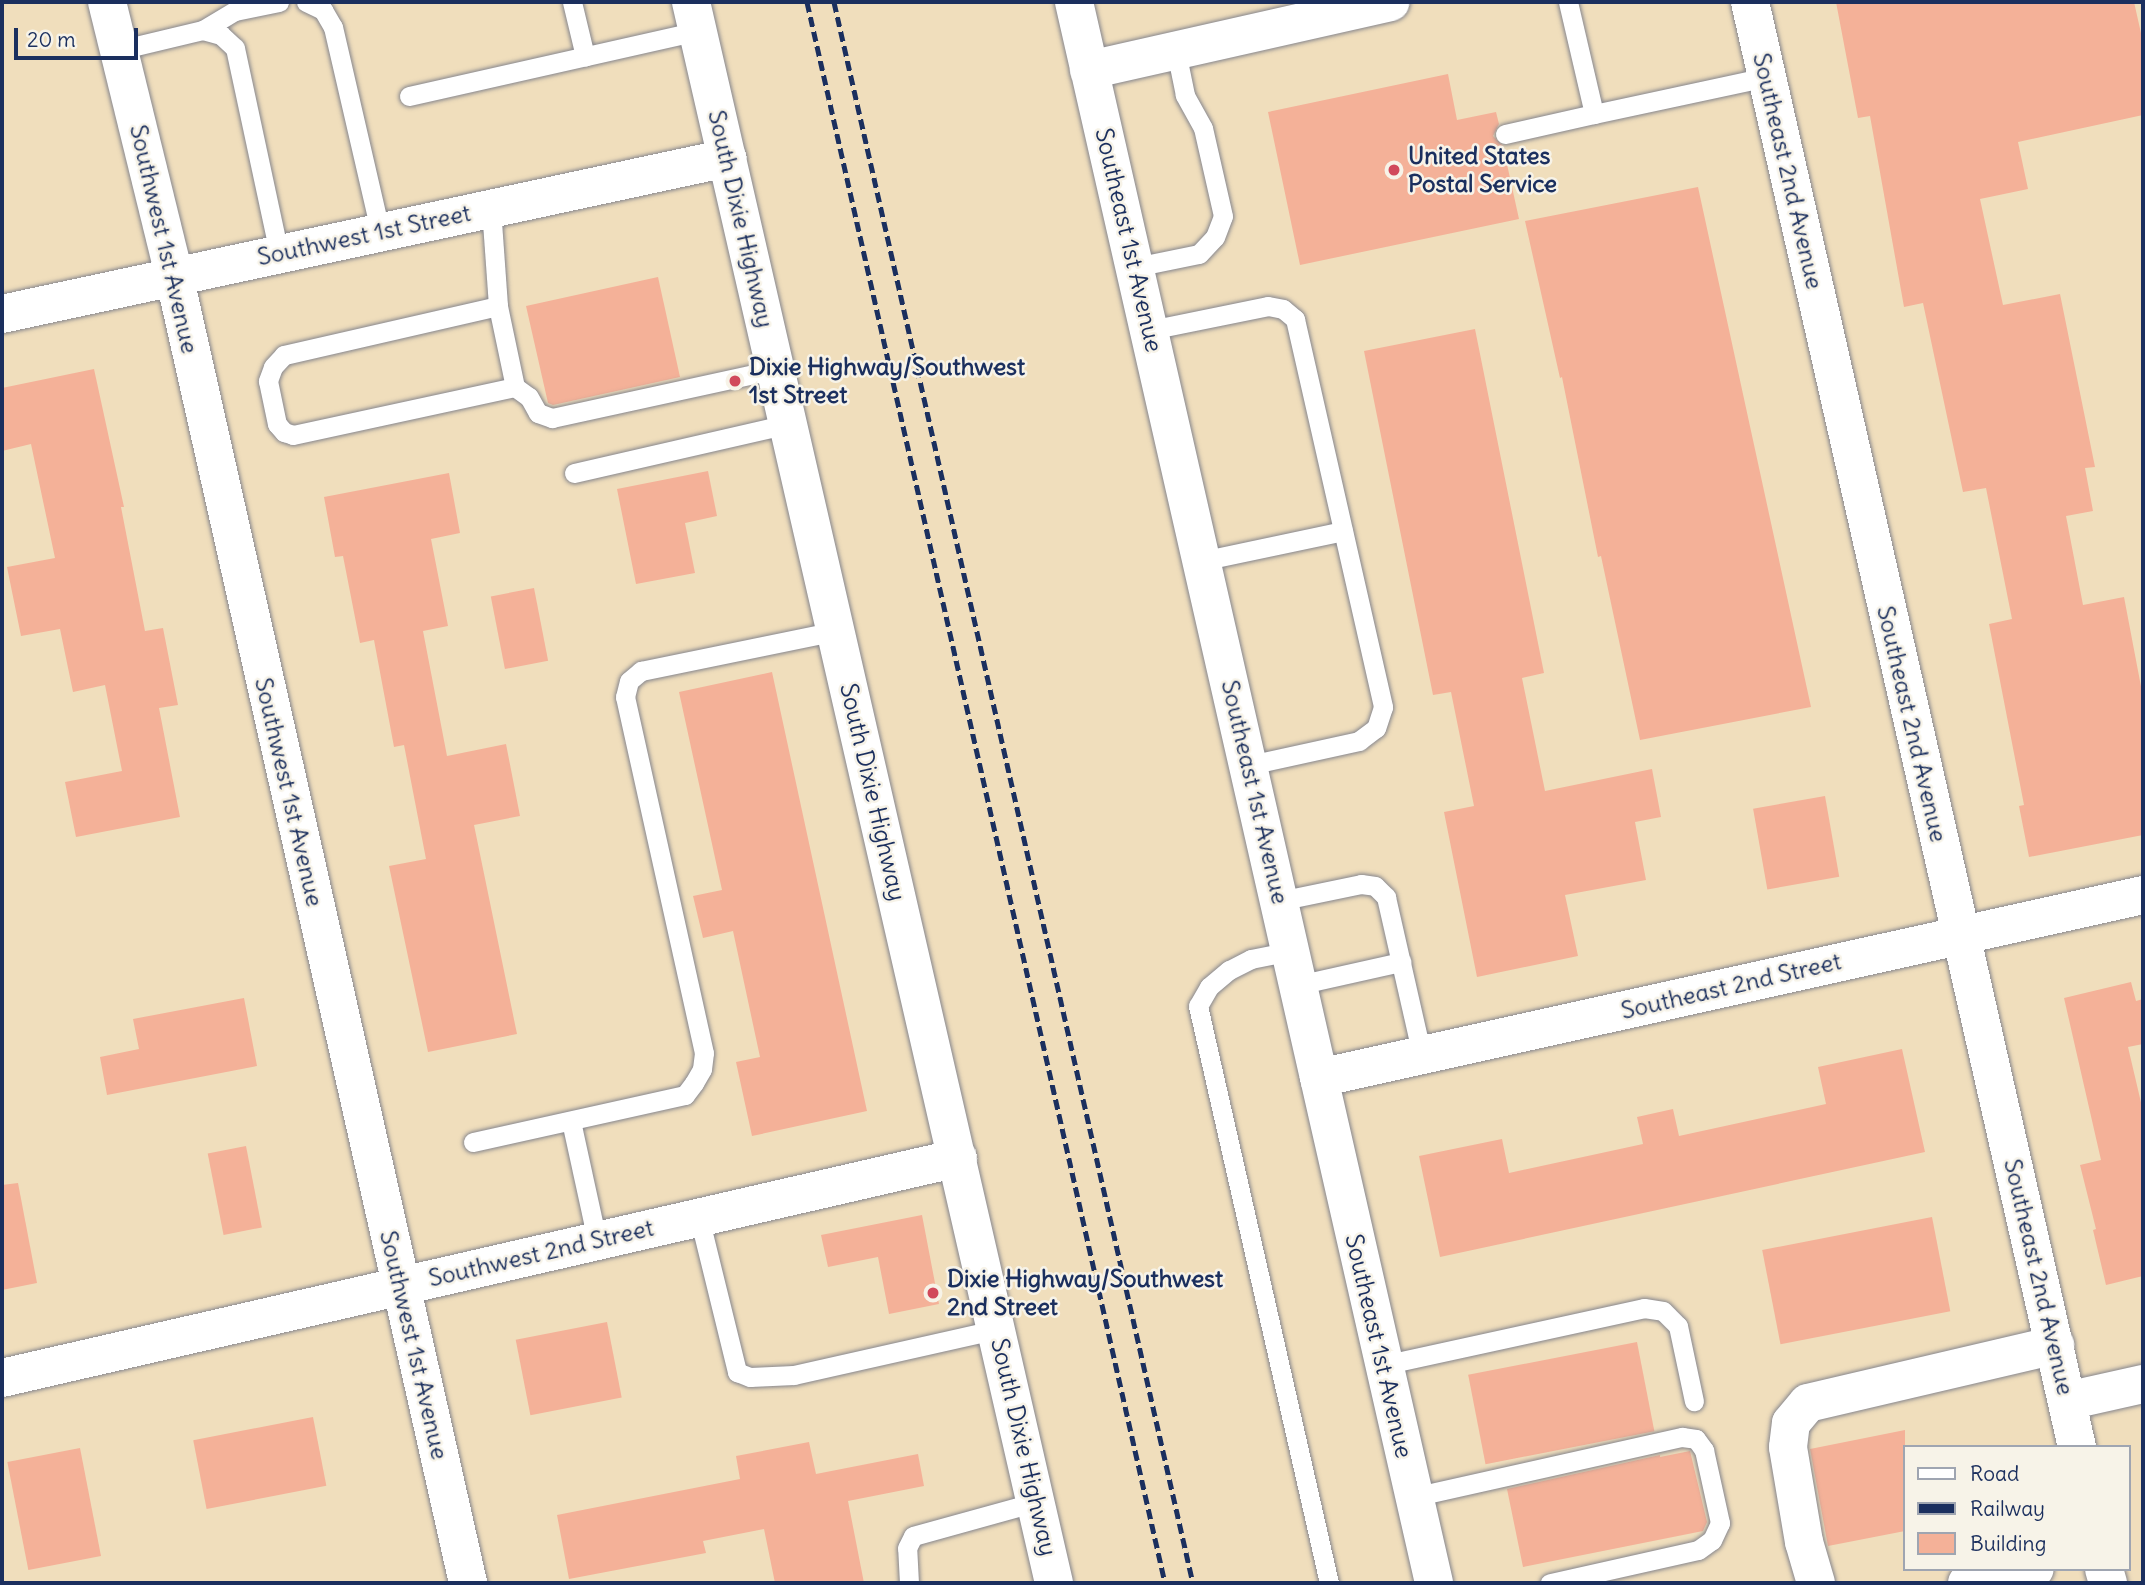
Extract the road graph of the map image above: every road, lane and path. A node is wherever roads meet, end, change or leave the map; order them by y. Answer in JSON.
{"nodes":[{"id":1,"x":107,"y":2,"type":"edge"},
{"id":2,"x":279,"y":2,"type":"edge"},
{"id":3,"x":306,"y":2,"type":"edge"},
{"id":4,"x":572,"y":2,"type":"edge"},
{"id":5,"x":1074,"y":2,"type":"edge"},
{"id":6,"x":1390,"y":2,"type":"edge"},
{"id":7,"x":1568,"y":2,"type":"edge"},
{"id":8,"x":1750,"y":2,"type":"edge"},
{"id":9,"x":1335,"y":7,"type":"edge"},
{"id":10,"x":695,"y":17,"type":"edge"},
{"id":11,"x":203,"y":30,"type":"junction"},
{"id":12,"x":119,"y":50,"type":"junction"},
{"id":13,"x":1176,"y":51,"type":"junction"},
{"id":14,"x":585,"y":56,"type":"junction"},
{"id":15,"x":1089,"y":70,"type":"junction"},
{"id":16,"x":1767,"y":77,"type":"junction"},
{"id":17,"x":409,"y":96,"type":"dead end"},
{"id":18,"x":1594,"y":114,"type":"junction"},
{"id":19,"x":1505,"y":134,"type":"dead end"},
{"id":20,"x":727,"y":158,"type":"junction"},
{"id":21,"x":491,"y":208,"type":"junction"},
{"id":22,"x":380,"y":231,"type":"junction"},
{"id":23,"x":279,"y":253,"type":"junction"},
{"id":24,"x":1135,"y":267,"type":"junction"},
{"id":25,"x":174,"y":275,"type":"junction"},
{"id":26,"x":498,"y":306,"type":"junction"},
{"id":27,"x":2,"y":314,"type":"edge"},
{"id":28,"x":1150,"y":330,"type":"junction"},
{"id":29,"x":776,"y":369,"type":"junction"},
{"id":30,"x":515,"y":387,"type":"junction"},
{"id":31,"x":788,"y":424,"type":"junction"},
{"id":32,"x":574,"y":473,"type":"dead end"},
{"id":33,"x":1343,"y":531,"type":"junction"},
{"id":34,"x":1201,"y":561,"type":"junction"},
{"id":35,"x":836,"y":631,"type":"junction"},
{"id":36,"x":1250,"y":765,"type":"junction"},
{"id":37,"x":2143,"y":895,"type":"edge"},
{"id":38,"x":1279,"y":901,"type":"junction"},
{"id":39,"x":1960,"y":935,"type":"junction"},
{"id":40,"x":1401,"y":962,"type":"junction"},
{"id":41,"x":1295,"y":968,"type":"junction"},
{"id":42,"x":1423,"y":1055,"type":"junction"},
{"id":43,"x":1319,"y":1078,"type":"junction"},
{"id":44,"x":571,"y":1121,"type":"junction"},
{"id":45,"x":473,"y":1142,"type":"dead end"},
{"id":46,"x":958,"y":1158,"type":"junction"},
{"id":47,"x":699,"y":1217,"type":"junction"},
{"id":48,"x":597,"y":1240,"type":"junction"},
{"id":49,"x":399,"y":1285,"type":"junction"},
{"id":50,"x":998,"y":1329,"type":"junction"},
{"id":51,"x":2055,"y":1345,"type":"junction"},
{"id":52,"x":1383,"y":1365,"type":"junction"},
{"id":53,"x":2,"y":1378,"type":"edge"},
{"id":54,"x":2143,"y":1384,"type":"edge"},
{"id":55,"x":1694,"y":1401,"type":"dead end"},
{"id":56,"x":2067,"y":1401,"type":"junction"},
{"id":57,"x":2077,"y":1445,"type":"edge"},
{"id":58,"x":1413,"y":1497,"type":"junction"},
{"id":59,"x":1036,"y":1502,"type":"junction"},
{"id":60,"x":2025,"y":1571,"type":"edge"},
{"id":61,"x":468,"y":1583,"type":"edge"},
{"id":62,"x":909,"y":1583,"type":"edge"},
{"id":63,"x":1054,"y":1583,"type":"edge"},
{"id":64,"x":1329,"y":1583,"type":"edge"},
{"id":65,"x":1434,"y":1583,"type":"edge"},
{"id":66,"x":1550,"y":1583,"type":"edge"},
{"id":67,"x":1816,"y":1583,"type":"edge"},
{"id":68,"x":1967,"y":1583,"type":"edge"}],
"edges":[{"from":1,"to":12,"type":"street","name":"Southwest 1st Avenue"},
{"from":2,"to":11,"type":"lane"},
{"from":3,"to":22,"type":"lane"},
{"from":4,"to":14,"type":"lane"},
{"from":5,"to":15,"type":"street","name":"Southeast 1st Avenue"},
{"from":6,"to":9,"type":"street"},
{"from":7,"to":18,"type":"lane"},
{"from":8,"to":16,"type":"street","name":"Southeast 2nd Avenue"},
{"from":9,"to":13,"type":"street"},
{"from":10,"to":14,"type":"lane"},
{"from":10,"to":20,"type":"street","name":"South Dixie Highway"},
{"from":11,"to":12,"type":"lane"},
{"from":11,"to":23,"type":"lane"},
{"from":12,"to":25,"type":"street","name":"Southwest 1st Avenue"},
{"from":13,"to":15,"type":"street"},
{"from":13,"to":24,"type":"lane"},
{"from":14,"to":17,"type":"lane"},
{"from":15,"to":24,"type":"street","name":"Southeast 1st Avenue"},
{"from":16,"to":18,"type":"lane"},
{"from":16,"to":39,"type":"street","name":"Southeast 2nd Avenue"},
{"from":18,"to":19,"type":"lane"},
{"from":20,"to":21,"type":"street","name":"Southwest 1st Street"},
{"from":20,"to":29,"type":"street","name":"South Dixie Highway"},
{"from":21,"to":22,"type":"street","name":"Southwest 1st Street"},
{"from":21,"to":26,"type":"lane"},
{"from":22,"to":23,"type":"street","name":"Southwest 1st Street"},
{"from":23,"to":25,"type":"street","name":"Southwest 1st Street"},
{"from":24,"to":28,"type":"street","name":"Southeast 1st Avenue"},
{"from":25,"to":27,"type":"street","name":"Southwest 1st Street"},
{"from":25,"to":49,"type":"street","name":"Southwest 1st Avenue"},
{"from":26,"to":30,"type":"lane"},
{"from":26,"to":30,"type":"lane"},
{"from":28,"to":33,"type":"lane"},
{"from":28,"to":34,"type":"street","name":"Southeast 1st Avenue"},
{"from":29,"to":30,"type":"lane"},
{"from":29,"to":31,"type":"street","name":"South Dixie Highway"},
{"from":31,"to":32,"type":"lane"},
{"from":31,"to":35,"type":"street","name":"South Dixie Highway"},
{"from":33,"to":34,"type":"lane"},
{"from":33,"to":36,"type":"lane"},
{"from":34,"to":36,"type":"street","name":"Southeast 1st Avenue"},
{"from":35,"to":44,"type":"lane"},
{"from":35,"to":46,"type":"street","name":"South Dixie Highway"},
{"from":36,"to":38,"type":"street","name":"Southeast 1st Avenue"},
{"from":37,"to":39,"type":"street","name":"Southeast 2nd Street"},
{"from":38,"to":40,"type":"lane"},
{"from":38,"to":41,"type":"street","name":"Southeast 1st Avenue"},
{"from":39,"to":42,"type":"street","name":"Southeast 2nd Street"},
{"from":39,"to":51,"type":"street","name":"Southeast 2nd Avenue"},
{"from":40,"to":41,"type":"lane"},
{"from":40,"to":42,"type":"lane"},
{"from":41,"to":43,"type":"street","name":"Southeast 1st Avenue"},
{"from":41,"to":64,"type":"lane"},
{"from":42,"to":43,"type":"street","name":"Southeast 2nd Street"},
{"from":43,"to":52,"type":"street","name":"Southeast 1st Avenue"},
{"from":44,"to":45,"type":"lane"},
{"from":44,"to":48,"type":"lane"},
{"from":46,"to":47,"type":"street","name":"Southwest 2nd Street"},
{"from":46,"to":50,"type":"street","name":"South Dixie Highway"},
{"from":47,"to":48,"type":"street","name":"Southwest 2nd Street"},
{"from":47,"to":50,"type":"lane"},
{"from":48,"to":49,"type":"street","name":"Southwest 2nd Street"},
{"from":49,"to":53,"type":"street","name":"Southwest 2nd Street"},
{"from":49,"to":61,"type":"street","name":"Southwest 1st Avenue"},
{"from":50,"to":59,"type":"street","name":"South Dixie Highway"},
{"from":51,"to":56,"type":"street","name":"Southeast 2nd Avenue"},
{"from":51,"to":67,"type":"street"},
{"from":52,"to":55,"type":"lane"},
{"from":52,"to":58,"type":"street","name":"Southeast 1st Avenue"},
{"from":54,"to":56,"type":"street"},
{"from":56,"to":57,"type":"street","name":"Southeast 2nd Avenue"},
{"from":58,"to":65,"type":"street","name":"Southeast 1st Avenue"},
{"from":58,"to":66,"type":"lane"},
{"from":59,"to":62,"type":"lane"},
{"from":59,"to":63,"type":"street","name":"South Dixie Highway"},
{"from":60,"to":68,"type":"street"}]}
